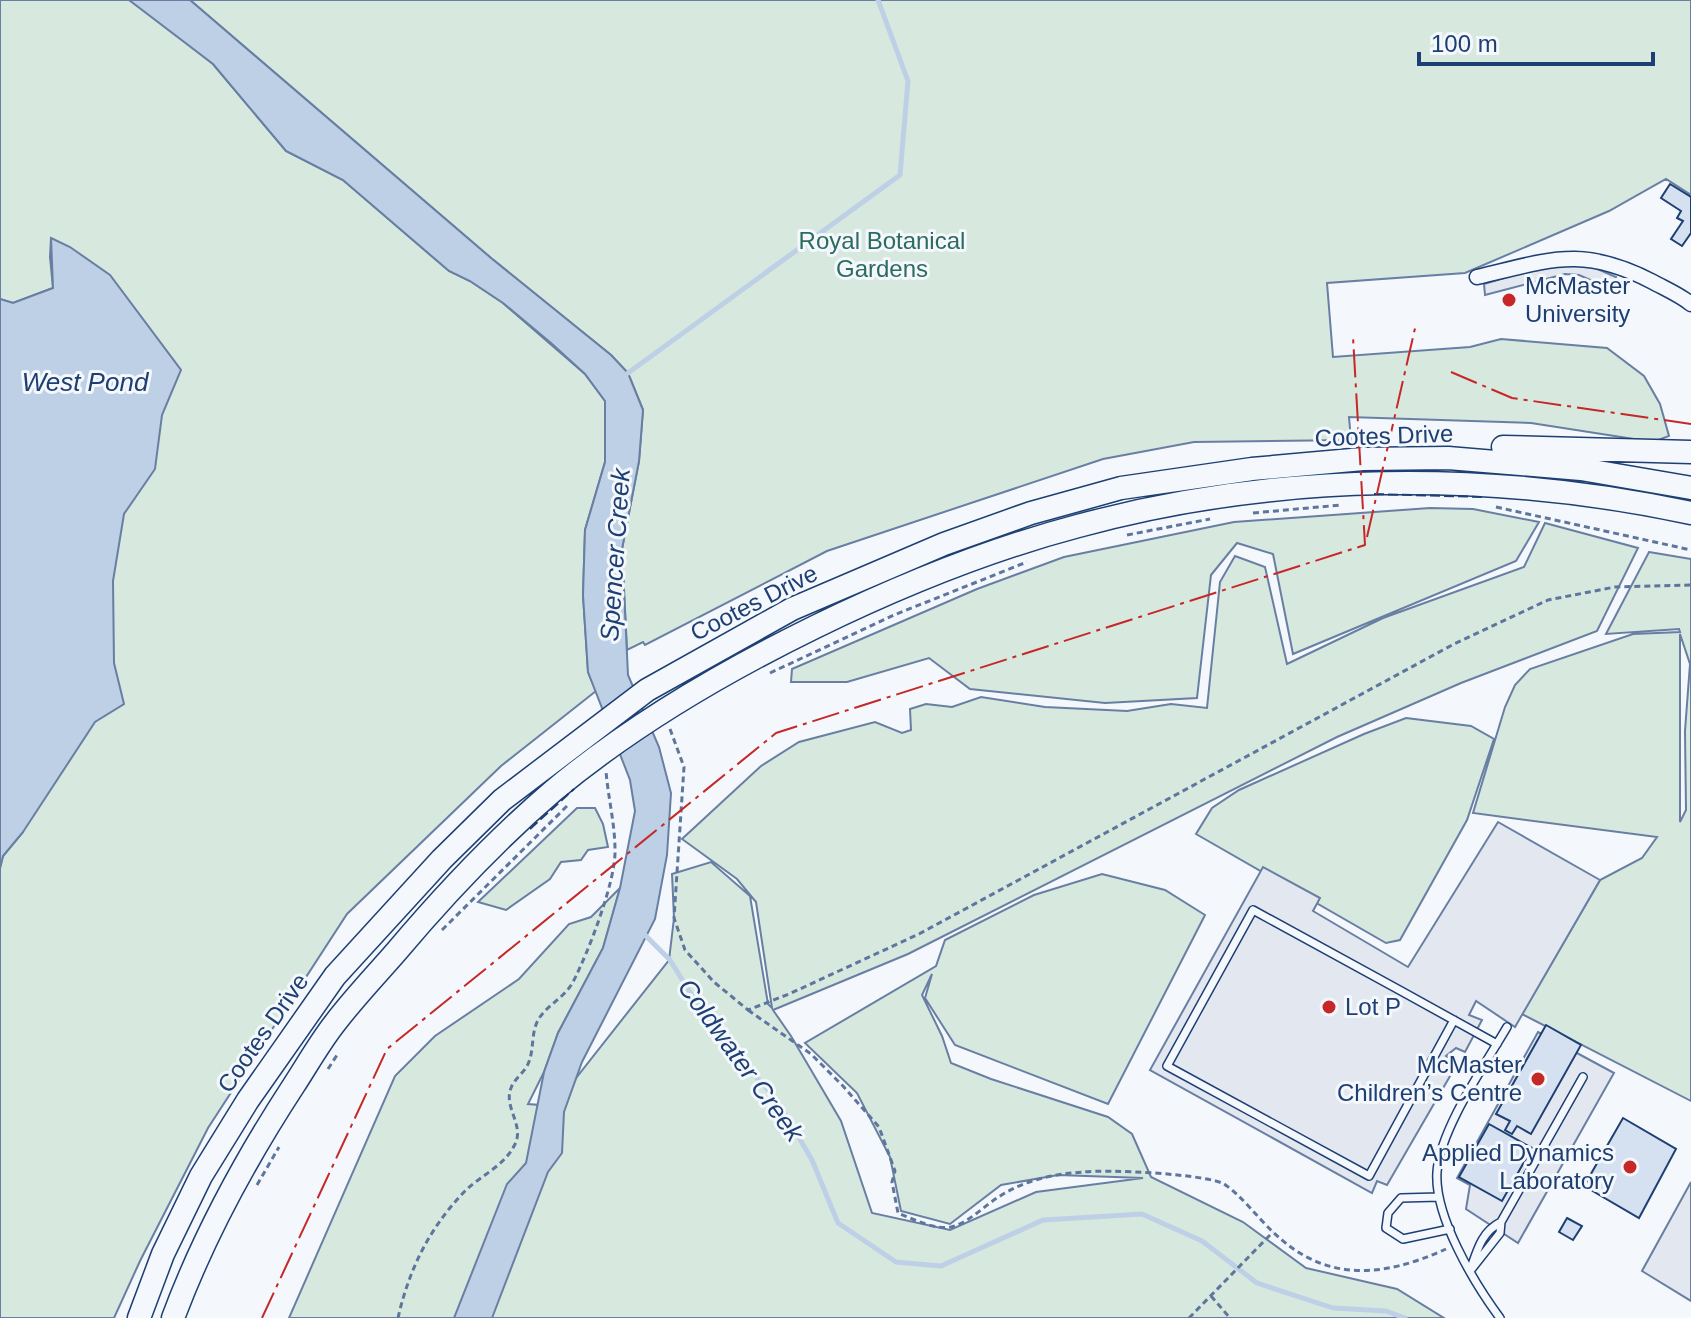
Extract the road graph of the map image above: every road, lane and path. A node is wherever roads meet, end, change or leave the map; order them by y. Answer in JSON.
{"nodes":[{"id":1,"x":1477,"y":277,"type":"dead end"},
{"id":2,"x":1691,"y":304,"type":"edge"},
{"id":3,"x":1691,"y":452,"type":"edge"},
{"id":4,"x":1363,"y":459,"type":"junction"},
{"id":5,"x":1691,"y":488,"type":"edge"},
{"id":6,"x":1347,"y":505,"type":"dead end"},
{"id":7,"x":1489,"y":505,"type":"dead end"},
{"id":8,"x":1691,"y":513,"type":"edge"},
{"id":9,"x":1246,"y":514,"type":"dead end"},
{"id":10,"x":1216,"y":518,"type":"dead end"},
{"id":11,"x":1125,"y":536,"type":"dead end"},
{"id":12,"x":1691,"y":550,"type":"edge"},
{"id":13,"x":1035,"y":559,"type":"dead end"},
{"id":14,"x":1691,"y":585,"type":"edge"},
{"id":15,"x":761,"y":677,"type":"dead end"},
{"id":16,"x":661,"y":723,"type":"junction"},
{"id":17,"x":603,"y":764,"type":"junction"},
{"id":18,"x":596,"y":780,"type":"dead end"},
{"id":19,"x":576,"y":797,"type":"dead end"},
{"id":20,"x":441,"y":931,"type":"dead end"},
{"id":21,"x":748,"y":1010,"type":"junction"},
{"id":22,"x":1454,"y":1020,"type":"junction"},
{"id":23,"x":1507,"y":1027,"type":"dead end"},
{"id":24,"x":1497,"y":1044,"type":"junction"},
{"id":25,"x":342,"y":1047,"type":"dead end"},
{"id":26,"x":327,"y":1071,"type":"dead end"},
{"id":27,"x":1583,"y":1077,"type":"dead end"},
{"id":28,"x":281,"y":1144,"type":"dead end"},
{"id":29,"x":252,"y":1194,"type":"dead end"},
{"id":30,"x":1439,"y":1197,"type":"junction"},
{"id":31,"x":1450,"y":1229,"type":"junction"},
{"id":32,"x":1273,"y":1232,"type":"junction"},
{"id":33,"x":1457,"y":1244,"type":"junction"},
{"id":34,"x":1470,"y":1271,"type":"junction"},
{"id":35,"x":1211,"y":1296,"type":"junction"},
{"id":36,"x":139,"y":1318,"type":"edge"},
{"id":37,"x":173,"y":1318,"type":"edge"},
{"id":38,"x":398,"y":1318,"type":"edge"},
{"id":39,"x":1189,"y":1318,"type":"edge"},
{"id":40,"x":1230,"y":1318,"type":"edge"},
{"id":41,"x":1500,"y":1318,"type":"edge"}],
"edges":[{"from":1,"to":2,"type":"street"},
{"from":3,"to":4,"type":"main road"},
{"from":4,"to":5,"type":"main road","name":"Cootes Drive"},
{"from":4,"to":36,"type":"main road","name":"Cootes Drive"},
{"from":6,"to":9,"type":"path"},
{"from":7,"to":12,"type":"path"},
{"from":8,"to":16,"type":"main road","name":"Cootes Drive"},
{"from":10,"to":11,"type":"path"},
{"from":13,"to":15,"type":"path"},
{"from":14,"to":21,"type":"path"},
{"from":16,"to":17,"type":"main road","name":"Cootes Drive"},
{"from":16,"to":21,"type":"path"},
{"from":17,"to":18,"type":"path"},
{"from":17,"to":37,"type":"main road","name":"Cootes Drive"},
{"from":17,"to":38,"type":"path"},
{"from":19,"to":20,"type":"path"},
{"from":21,"to":32,"type":"path"},
{"from":22,"to":22,"type":"lane"},
{"from":22,"to":24,"type":"lane"},
{"from":23,"to":24,"type":"lane"},
{"from":24,"to":30,"type":"lane"},
{"from":25,"to":26,"type":"path"},
{"from":27,"to":34,"type":"lane"},
{"from":28,"to":29,"type":"path"},
{"from":30,"to":31,"type":"lane"},
{"from":30,"to":31,"type":"lane"},
{"from":31,"to":33,"type":"lane"},
{"from":32,"to":33,"type":"path"},
{"from":32,"to":35,"type":"path"},
{"from":33,"to":34,"type":"lane"},
{"from":34,"to":41,"type":"lane"},
{"from":35,"to":39,"type":"path"},
{"from":35,"to":40,"type":"path"}]}
